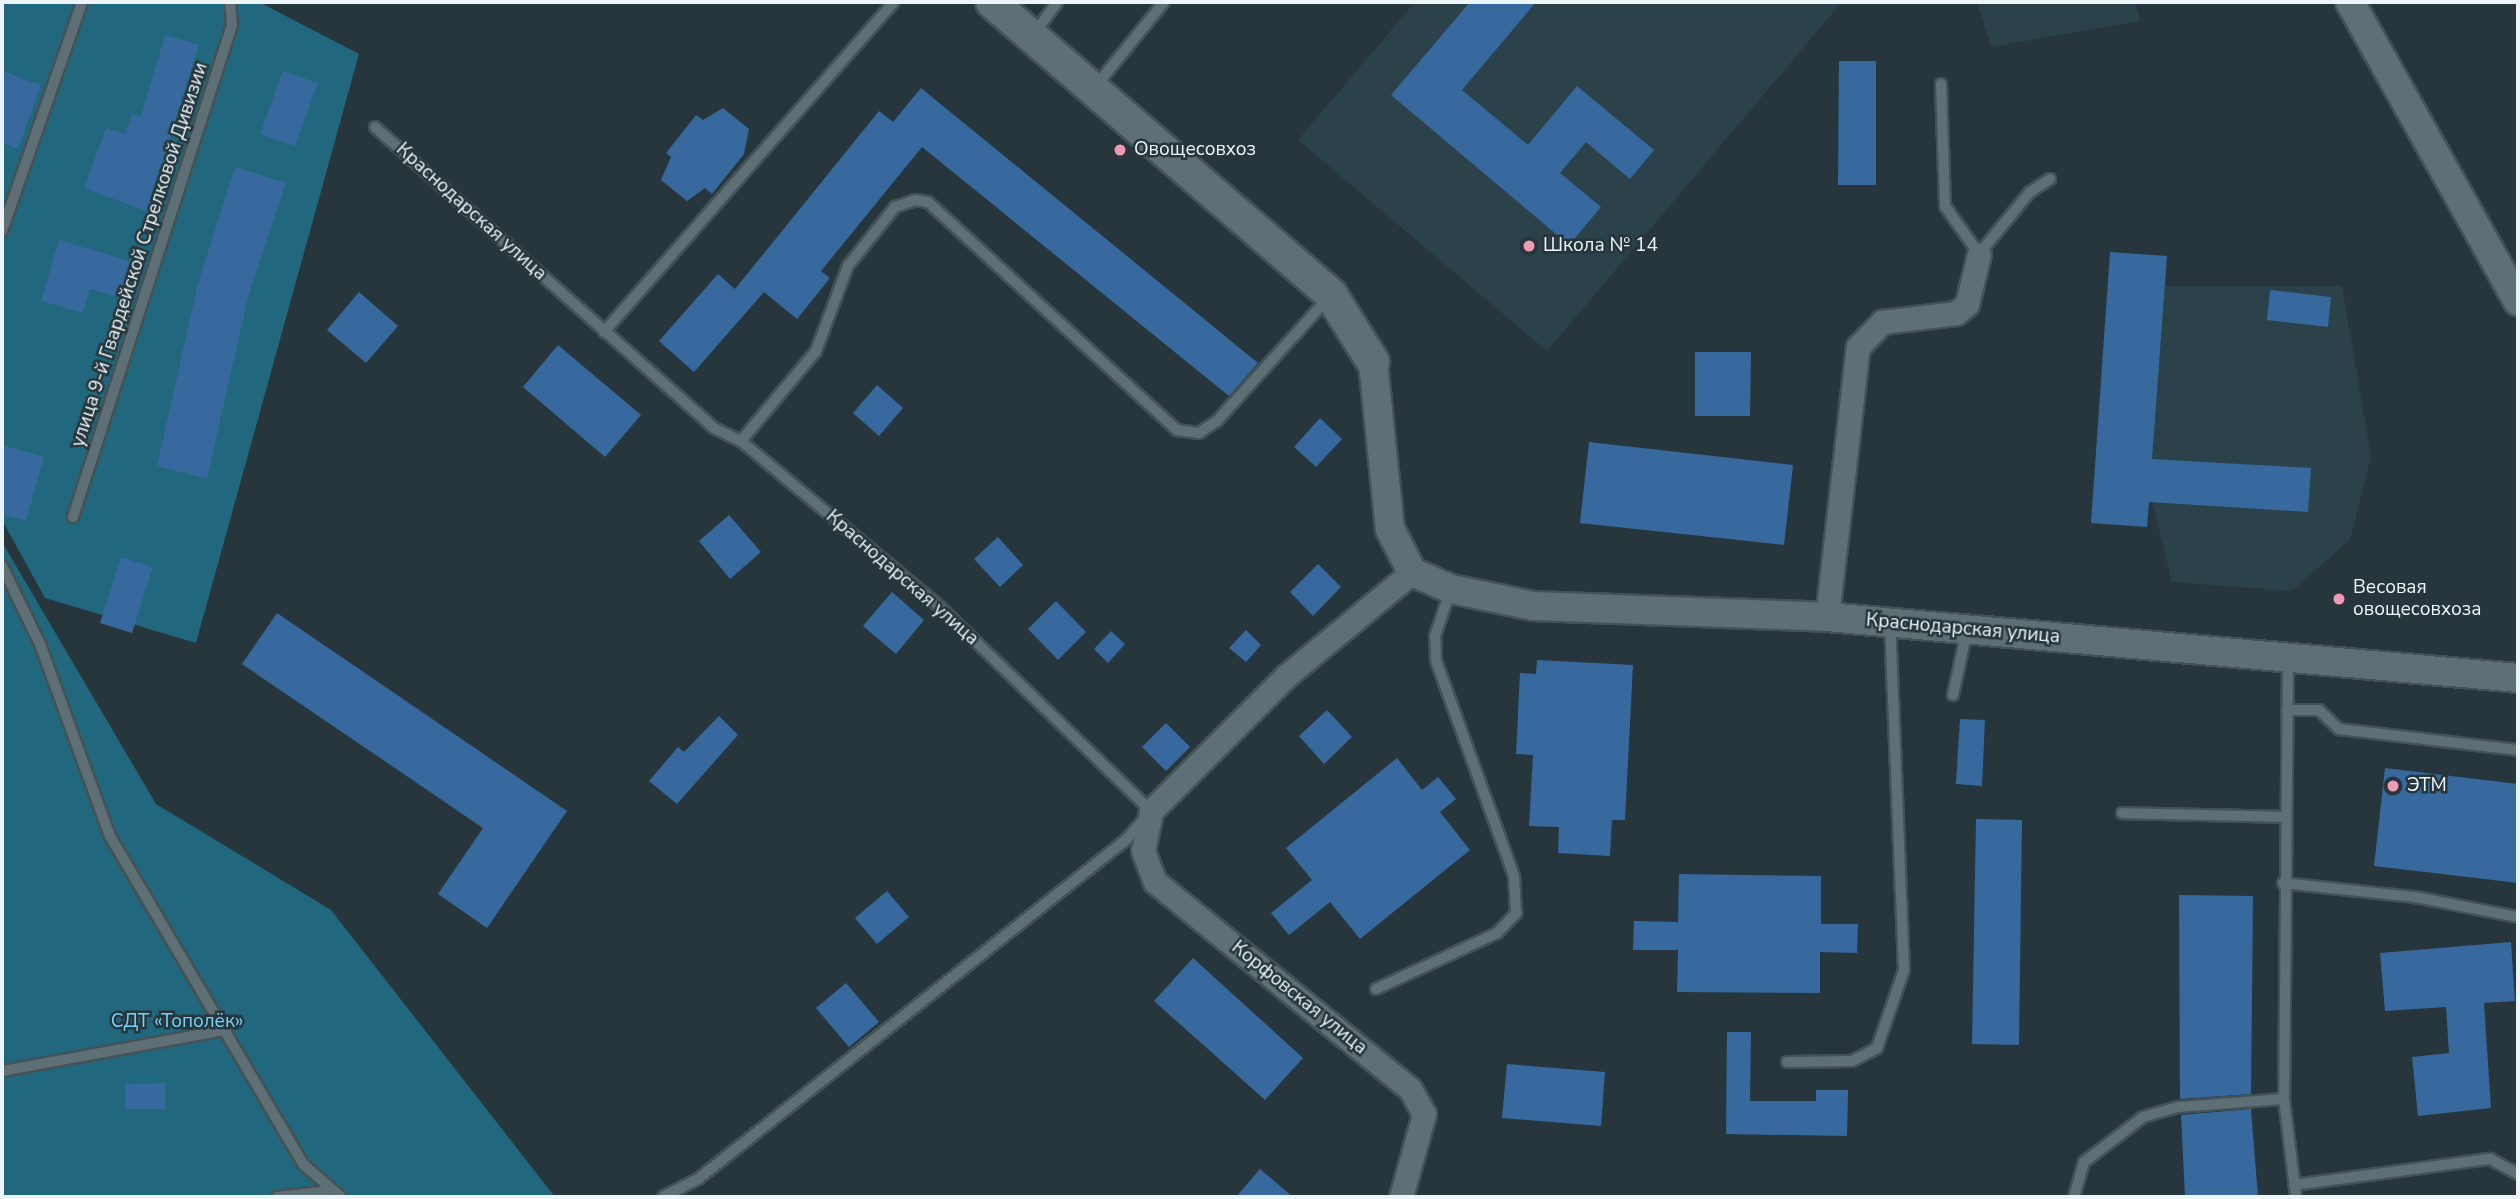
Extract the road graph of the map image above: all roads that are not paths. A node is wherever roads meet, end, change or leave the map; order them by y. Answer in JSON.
{"nodes":[{"id":1,"x":82,"y":2,"type":"edge"},
{"id":2,"x":230,"y":2,"type":"edge"},
{"id":3,"x":894,"y":2,"type":"edge"},
{"id":4,"x":992,"y":2,"type":"edge"},
{"id":5,"x":1057,"y":2,"type":"edge"},
{"id":6,"x":1164,"y":2,"type":"edge"},
{"id":7,"x":2350,"y":2,"type":"edge"},
{"id":8,"x":1032,"y":36,"type":"junction"},
{"id":9,"x":1941,"y":84,"type":"dead end"},
{"id":10,"x":1094,"y":89,"type":"junction"},
{"id":11,"x":375,"y":127,"type":"dead end"},
{"id":12,"x":2050,"y":179,"type":"dead end"},
{"id":13,"x":2,"y":231,"type":"edge"},
{"id":14,"x":1979,"y":254,"type":"junction"},
{"id":15,"x":1331,"y":295,"type":"junction"},
{"id":16,"x":2518,"y":300,"type":"edge"},
{"id":17,"x":604,"y":332,"type":"junction"},
{"id":18,"x":1373,"y":362,"type":"joint"},
{"id":19,"x":741,"y":442,"type":"junction"},
{"id":20,"x":73,"y":517,"type":"dead end"},
{"id":21,"x":2,"y":566,"type":"edge"},
{"id":22,"x":1412,"y":572,"type":"junction"},
{"id":23,"x":1451,"y":589,"type":"junction"},
{"id":24,"x":1827,"y":617,"type":"junction"},
{"id":25,"x":1889,"y":623,"type":"junction"},
{"id":26,"x":1967,"y":630,"type":"junction"},
{"id":27,"x":2288,"y":658,"type":"junction"},
{"id":28,"x":2518,"y":678,"type":"edge"},
{"id":29,"x":1953,"y":695,"type":"dead end"},
{"id":30,"x":2287,"y":710,"type":"junction"},
{"id":31,"x":2518,"y":750,"type":"edge"},
{"id":32,"x":1151,"y":811,"type":"junction"},
{"id":33,"x":2123,"y":813,"type":"dead end"},
{"id":34,"x":2284,"y":817,"type":"junction"},
{"id":35,"x":2283,"y":883,"type":"junction"},
{"id":36,"x":2518,"y":917,"type":"edge"},
{"id":37,"x":1376,"y":989,"type":"dead end"},
{"id":38,"x":226,"y":1030,"type":"junction"},
{"id":39,"x":1787,"y":1062,"type":"dead end"},
{"id":40,"x":2,"y":1071,"type":"edge"},
{"id":41,"x":2284,"y":1099,"type":"junction"},
{"id":42,"x":2518,"y":1174,"type":"edge"},
{"id":43,"x":330,"y":1191,"type":"junction"},
{"id":44,"x":2295,"y":1191,"type":"edge"},
{"id":45,"x":277,"y":1197,"type":"edge"},
{"id":46,"x":341,"y":1197,"type":"edge"},
{"id":47,"x":663,"y":1197,"type":"edge"},
{"id":48,"x":1401,"y":1197,"type":"edge"},
{"id":49,"x":2074,"y":1197,"type":"edge"}],
"edges":[{"from":1,"to":13,"type":"lane"},
{"from":2,"to":20,"type":"lane","name":"улица 9-й Гвардейской Стрелковой Дивизии"},
{"from":3,"to":17,"type":"lane"},
{"from":4,"to":8,"type":"main road"},
{"from":5,"to":8,"type":"lane"},
{"from":6,"to":10,"type":"lane"},
{"from":7,"to":16,"type":"street"},
{"from":8,"to":10,"type":"main road"},
{"from":9,"to":14,"type":"lane"},
{"from":10,"to":15,"type":"main road"},
{"from":11,"to":17,"type":"lane","name":"Краснодарская улица"},
{"from":12,"to":14,"type":"lane"},
{"from":14,"to":24,"type":"street"},
{"from":15,"to":18,"type":"main road"},
{"from":15,"to":19,"type":"lane"},
{"from":17,"to":19,"type":"lane","name":"Краснодарская улица"},
{"from":18,"to":22,"type":"street"},
{"from":19,"to":32,"type":"lane","name":"Краснодарская улица"},
{"from":21,"to":38,"type":"lane"},
{"from":22,"to":23,"type":"street","name":"Краснодарская улица"},
{"from":22,"to":32,"type":"street"},
{"from":23,"to":24,"type":"street","name":"Краснодарская улица"},
{"from":23,"to":37,"type":"lane"},
{"from":24,"to":25,"type":"street","name":"Краснодарская улица"},
{"from":25,"to":26,"type":"street","name":"Краснодарская улица"},
{"from":25,"to":39,"type":"lane"},
{"from":26,"to":27,"type":"street","name":"Краснодарская улица"},
{"from":26,"to":29,"type":"lane"},
{"from":27,"to":28,"type":"street","name":"Краснодарская улица"},
{"from":27,"to":30,"type":"lane"},
{"from":30,"to":31,"type":"lane"},
{"from":30,"to":34,"type":"lane"},
{"from":32,"to":47,"type":"lane"},
{"from":32,"to":48,"type":"street","name":"Корфовская улица"},
{"from":33,"to":34,"type":"lane"},
{"from":34,"to":35,"type":"lane"},
{"from":35,"to":36,"type":"lane"},
{"from":35,"to":41,"type":"lane"},
{"from":38,"to":40,"type":"lane"},
{"from":38,"to":43,"type":"lane"},
{"from":41,"to":44,"type":"lane"},
{"from":41,"to":49,"type":"lane"},
{"from":42,"to":44,"type":"lane"},
{"from":43,"to":45,"type":"lane"},
{"from":43,"to":46,"type":"lane"}]}
